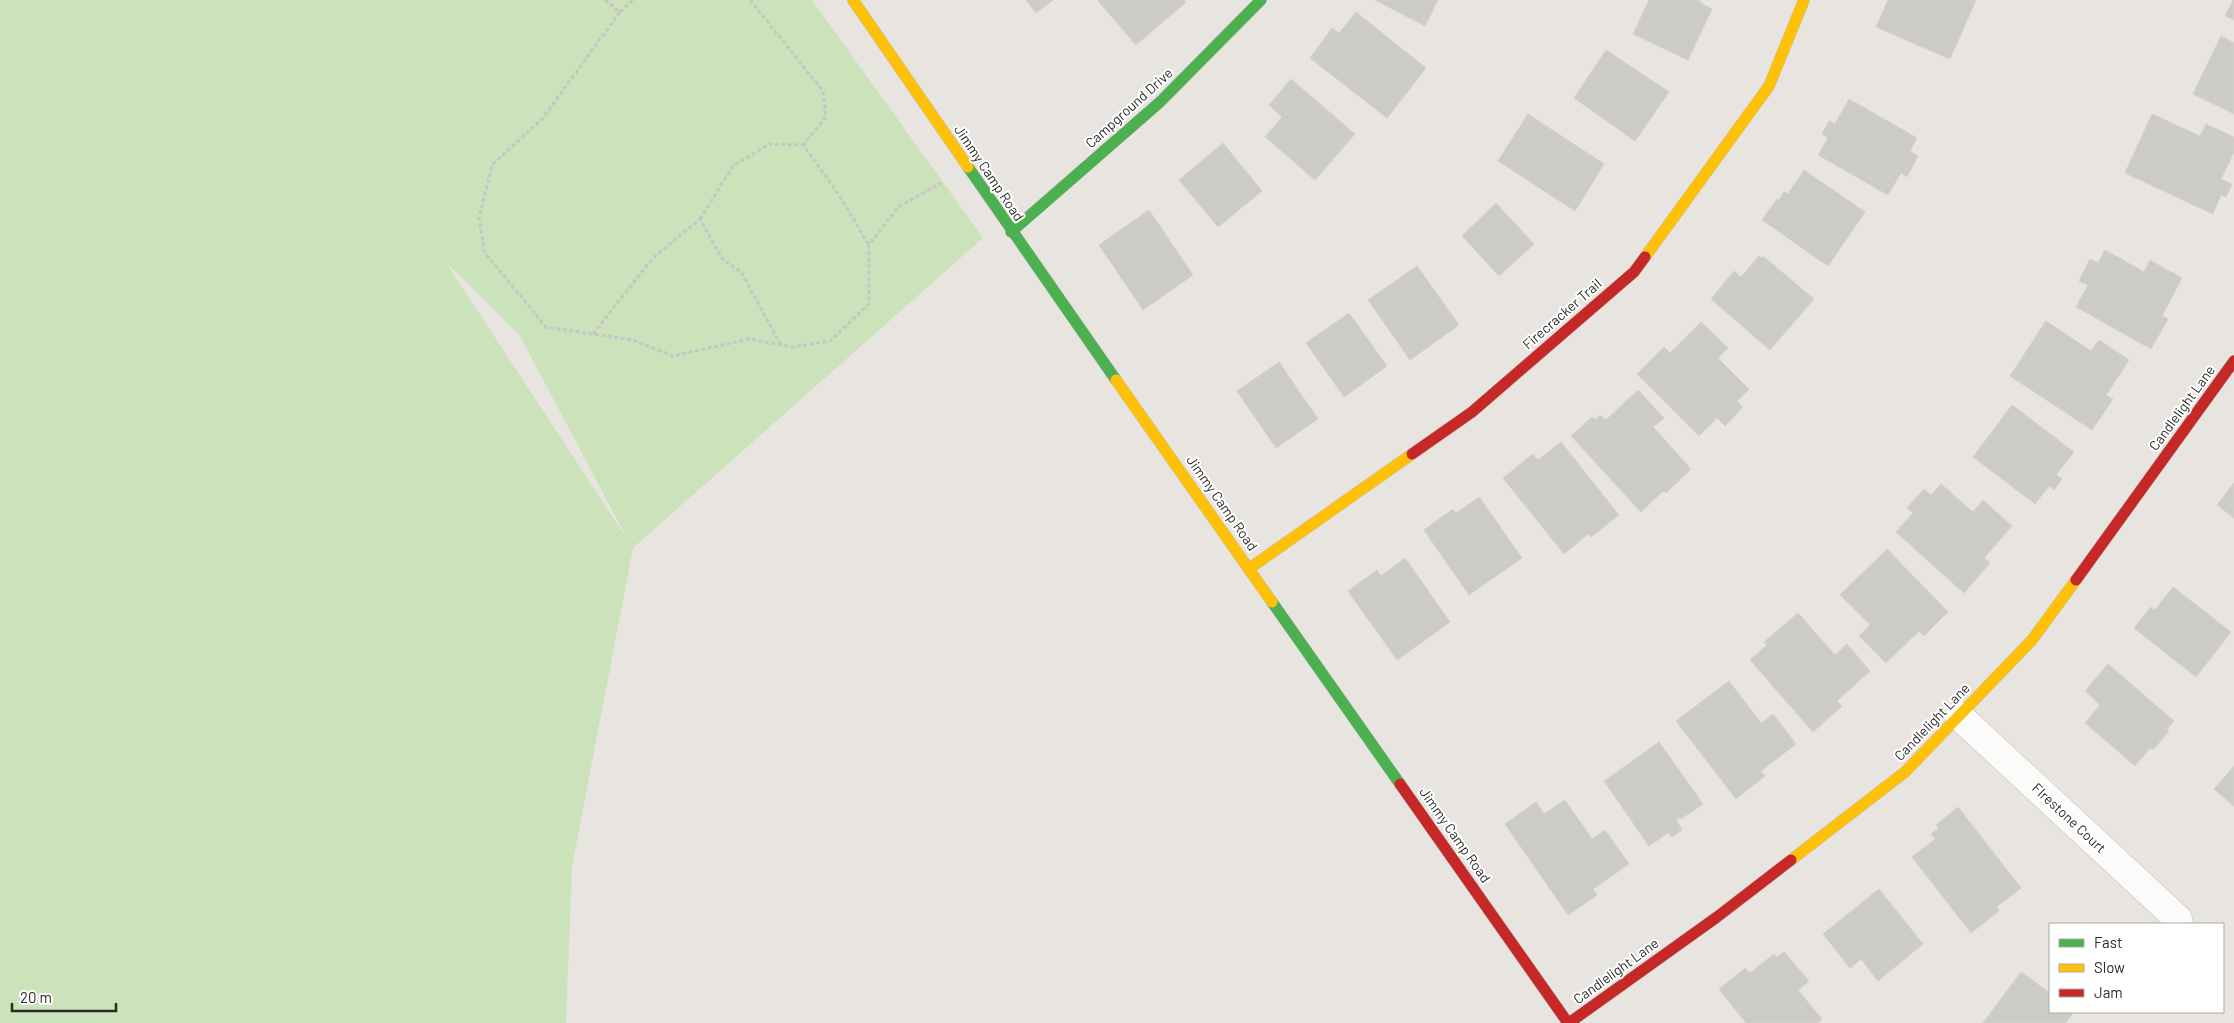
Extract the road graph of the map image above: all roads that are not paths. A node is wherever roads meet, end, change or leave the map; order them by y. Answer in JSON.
{"nodes":[{"id":1,"x":853,"y":0,"type":"edge"},
{"id":2,"x":1261,"y":0,"type":"edge"},
{"id":3,"x":1804,"y":0,"type":"edge"},
{"id":4,"x":1011,"y":232,"type":"junction"},
{"id":5,"x":2234,"y":361,"type":"edge"},
{"id":6,"x":1250,"y":568,"type":"junction"},
{"id":7,"x":1959,"y":716,"type":"junction"},
{"id":8,"x":2178,"y":919,"type":"dead end"},
{"id":9,"x":1569,"y":1023,"type":"edge"}],
"edges":[{"from":1,"to":4,"type":"street","name":"Jimmy Camp Road"},
{"from":2,"to":4,"type":"street","name":"Campground Drive"},
{"from":3,"to":6,"type":"street","name":"Firecracker Trail"},
{"from":4,"to":6,"type":"street","name":"Jimmy Camp Road"},
{"from":5,"to":7,"type":"street","name":"Candlelight Lane"},
{"from":6,"to":9,"type":"street","name":"Jimmy Camp Road"},
{"from":7,"to":8,"type":"street","name":"FIrestone Court"},
{"from":7,"to":9,"type":"street","name":"Candlelight Lane"}]}
